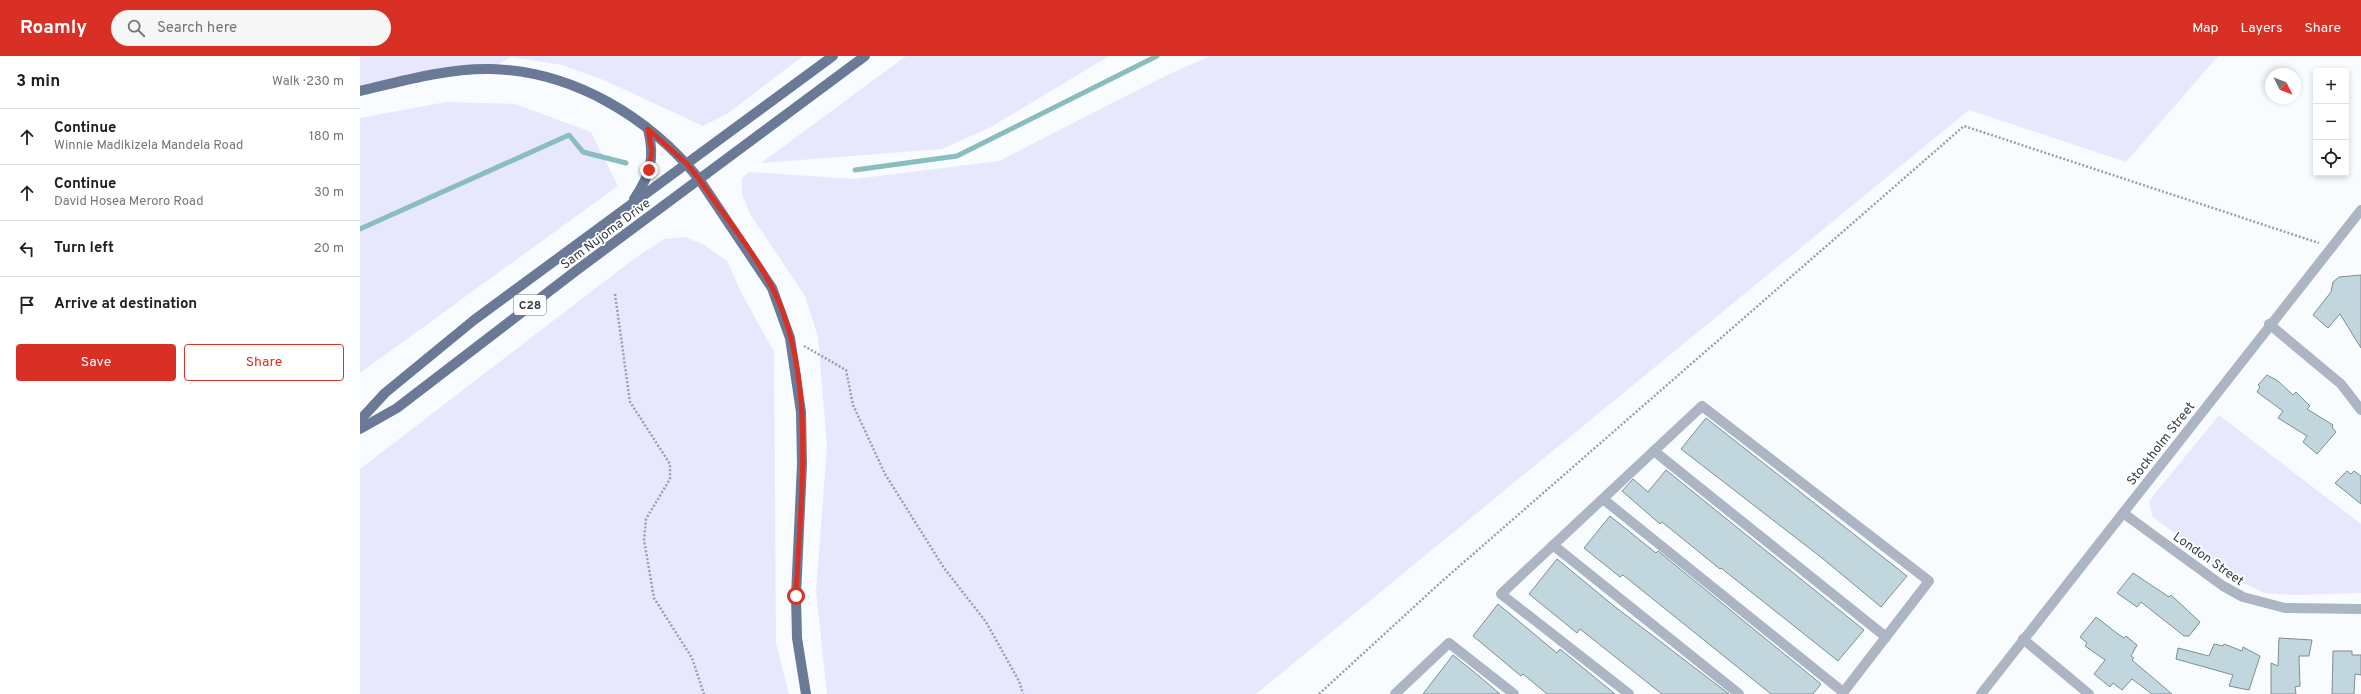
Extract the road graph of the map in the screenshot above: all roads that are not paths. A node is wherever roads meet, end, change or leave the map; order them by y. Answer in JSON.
{"nodes":[{"id":1,"x":833,"y":56,"type":"edge"},
{"id":2,"x":865,"y":56,"type":"edge"},
{"id":3,"x":360,"y":91,"type":"edge"},
{"id":4,"x":648,"y":129,"type":"junction"},
{"id":5,"x":687,"y":164,"type":"junction"},
{"id":6,"x":699,"y":179,"type":"junction"},
{"id":7,"x":632,"y":202,"type":"junction"},
{"id":8,"x":2361,"y":210,"type":"edge"},
{"id":9,"x":2269,"y":324,"type":"junction"},
{"id":10,"x":2361,"y":410,"type":"edge"},
{"id":11,"x":360,"y":420,"type":"edge"},
{"id":12,"x":360,"y":429,"type":"edge"},
{"id":13,"x":1654,"y":451,"type":"junction"},
{"id":14,"x":1603,"y":498,"type":"junction"},
{"id":15,"x":2123,"y":513,"type":"junction"},
{"id":16,"x":1553,"y":545,"type":"junction"},
{"id":17,"x":2361,"y":609,"type":"edge"},
{"id":18,"x":1886,"y":637,"type":"junction"},
{"id":19,"x":2022,"y":639,"type":"junction"},
{"id":20,"x":1398,"y":693,"type":"edge"},
{"id":21,"x":1842,"y":693,"type":"edge"},
{"id":22,"x":806,"y":694,"type":"edge"},
{"id":23,"x":1514,"y":694,"type":"edge"},
{"id":24,"x":1629,"y":694,"type":"edge"},
{"id":25,"x":1739,"y":694,"type":"edge"},
{"id":26,"x":1981,"y":694,"type":"edge"},
{"id":27,"x":2089,"y":694,"type":"edge"}],
"edges":[{"from":1,"to":5,"type":"main road","name":"Sam Nujoma Drive","number":"C28"},
{"from":2,"to":6,"type":"main road","name":"Sam Nujoma Drive","number":"C28"},
{"from":3,"to":4,"type":"main road"},
{"from":4,"to":5,"type":"main road"},
{"from":4,"to":7,"type":"main road"},
{"from":5,"to":6,"type":"main road"},
{"from":5,"to":7,"type":"main road","name":"Sam Nujoma Drive","number":"C28"},
{"from":6,"to":12,"type":"main road","name":"Sam Nujoma Drive","number":"C28"},
{"from":6,"to":22,"type":"main road"},
{"from":7,"to":11,"type":"main road","name":"Sam Nujoma Drive","number":"C28"},
{"from":8,"to":9,"type":"street","name":"Stockholm Street"},
{"from":9,"to":10,"type":"street"},
{"from":9,"to":15,"type":"street","name":"Stockholm Street"},
{"from":13,"to":14,"type":"street"},
{"from":13,"to":18,"type":"street"},
{"from":13,"to":18,"type":"street"},
{"from":14,"to":16,"type":"street"},
{"from":14,"to":21,"type":"street"},
{"from":15,"to":17,"type":"street","name":"London Street"},
{"from":15,"to":19,"type":"street","name":"Stockholm Street"},
{"from":16,"to":24,"type":"street"},
{"from":16,"to":25,"type":"street"},
{"from":18,"to":21,"type":"street"},
{"from":19,"to":26,"type":"street","name":"Stockholm Street"},
{"from":19,"to":27,"type":"street"},
{"from":20,"to":23,"type":"street"}]}
